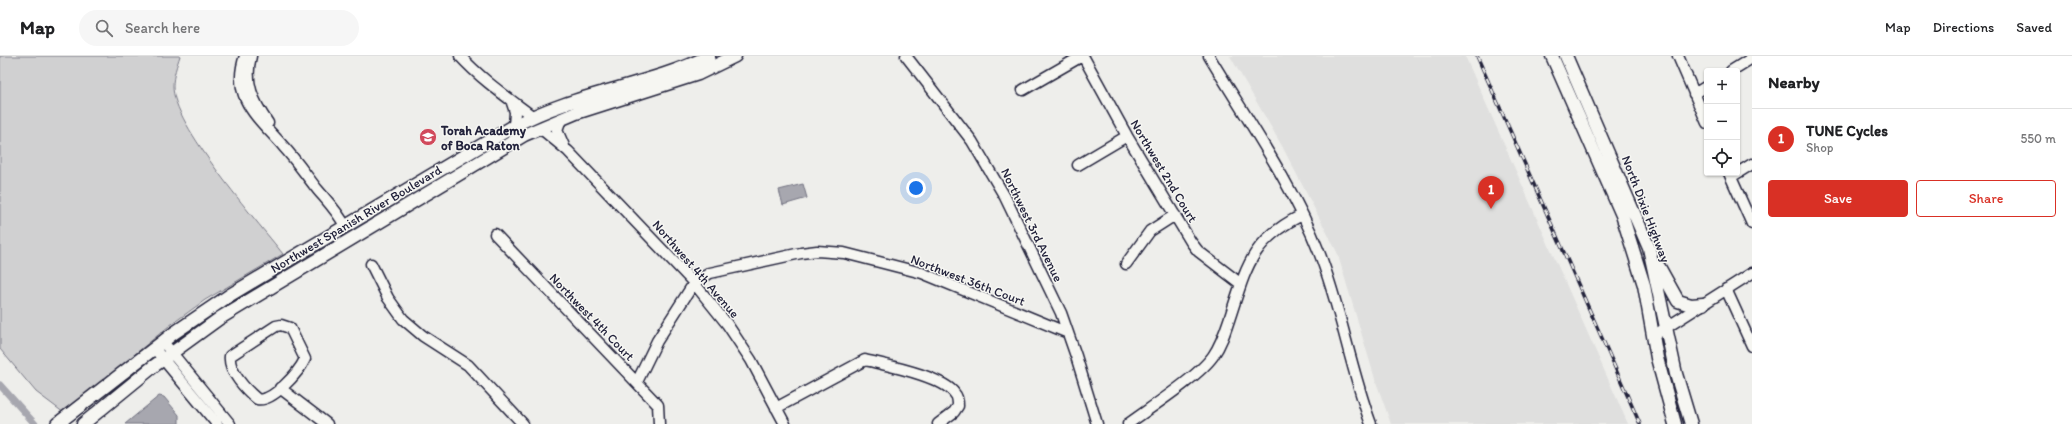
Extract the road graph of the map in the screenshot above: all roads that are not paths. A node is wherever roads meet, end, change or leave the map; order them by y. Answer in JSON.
{"nodes":[{"id":1,"x":244,"y":56,"type":"edge"},
{"id":2,"x":251,"y":56,"type":"edge"},
{"id":3,"x":460,"y":56,"type":"edge"},
{"id":4,"x":709,"y":56,"type":"edge"},
{"id":5,"x":735,"y":56,"type":"edge"},
{"id":6,"x":906,"y":56,"type":"edge"},
{"id":7,"x":1082,"y":56,"type":"edge"},
{"id":8,"x":1209,"y":56,"type":"edge"},
{"id":9,"x":1552,"y":56,"type":"edge"},
{"id":10,"x":1566,"y":56,"type":"edge"},
{"id":11,"x":1678,"y":56,"type":"edge"},
{"id":12,"x":1752,"y":58,"type":"edge"},
{"id":13,"x":724,"y":60,"type":"edge"},
{"id":14,"x":1736,"y":68,"type":"edge"},
{"id":15,"x":1704,"y":88,"type":"edge"},
{"id":16,"x":1023,"y":90,"type":"dead end"},
{"id":17,"x":1694,"y":94,"type":"junction"},
{"id":18,"x":512,"y":103,"type":"junction"},
{"id":19,"x":532,"y":116,"type":"junction"},
{"id":20,"x":1704,"y":116,"type":"edge"},
{"id":21,"x":561,"y":119,"type":"junction"},
{"id":22,"x":514,"y":126,"type":"junction"},
{"id":23,"x":538,"y":128,"type":"junction"},
{"id":24,"x":1127,"y":136,"type":"junction"},
{"id":25,"x":282,"y":145,"type":"junction"},
{"id":26,"x":565,"y":148,"type":"junction"},
{"id":27,"x":1752,"y":164,"type":"edge"},
{"id":28,"x":1078,"y":165,"type":"dead end"},
{"id":29,"x":1740,"y":170,"type":"edge"},
{"id":30,"x":1730,"y":176,"type":"edge"},
{"id":31,"x":1175,"y":215,"type":"junction"},
{"id":32,"x":1302,"y":215,"type":"junction"},
{"id":33,"x":1752,"y":224,"type":"edge"},
{"id":34,"x":345,"y":226,"type":"junction"},
{"id":35,"x":495,"y":234,"type":"dead end"},
{"id":36,"x":1649,"y":248,"type":"junction"},
{"id":37,"x":370,"y":264,"type":"dead end"},
{"id":38,"x":1126,"y":264,"type":"dead end"},
{"id":39,"x":1752,"y":272,"type":"edge"},
{"id":40,"x":287,"y":277,"type":"junction"},
{"id":41,"x":694,"y":283,"type":"junction"},
{"id":42,"x":1240,"y":284,"type":"junction"},
{"id":43,"x":1726,"y":289,"type":"junction"},
{"id":44,"x":1703,"y":304,"type":"junction"},
{"id":45,"x":1665,"y":328,"type":"junction"},
{"id":46,"x":1068,"y":334,"type":"junction"},
{"id":47,"x":1652,"y":336,"type":"junction"},
{"id":48,"x":159,"y":345,"type":"junction"},
{"id":49,"x":1752,"y":346,"type":"edge"},
{"id":50,"x":167,"y":356,"type":"junction"},
{"id":51,"x":637,"y":382,"type":"junction"},
{"id":52,"x":280,"y":388,"type":"junction"},
{"id":53,"x":776,"y":408,"type":"junction"},
{"id":54,"x":57,"y":424,"type":"edge"},
{"id":55,"x":83,"y":424,"type":"edge"},
{"id":56,"x":217,"y":424,"type":"edge"},
{"id":57,"x":230,"y":424,"type":"edge"},
{"id":58,"x":327,"y":424,"type":"edge"},
{"id":59,"x":523,"y":424,"type":"edge"},
{"id":60,"x":659,"y":424,"type":"edge"},
{"id":61,"x":785,"y":424,"type":"edge"},
{"id":62,"x":938,"y":424,"type":"edge"},
{"id":63,"x":1097,"y":424,"type":"edge"},
{"id":64,"x":1128,"y":424,"type":"edge"},
{"id":65,"x":1371,"y":424,"type":"edge"},
{"id":66,"x":1675,"y":424,"type":"edge"},
{"id":67,"x":1691,"y":424,"type":"edge"}],
"edges":[{"from":1,"to":25,"type":"street"},
{"from":2,"to":25,"type":"street"},
{"from":3,"to":18,"type":"street"},
{"from":4,"to":19,"type":"main road","name":"Northwest Spanish River Boulevard"},
{"from":5,"to":13,"type":"main road","name":"Northwest Spanish River Boulevard"},
{"from":6,"to":46,"type":"street","name":"Northwest 3rd Avenue"},
{"from":7,"to":16,"type":"street"},
{"from":7,"to":24,"type":"street","name":"Northwest 2nd Court"},
{"from":8,"to":32,"type":"street"},
{"from":9,"to":47,"type":"main road","name":"North Dixie Highway"},
{"from":10,"to":36,"type":"main road","name":"North Dixie Highway"},
{"from":11,"to":17,"type":"street"},
{"from":12,"to":14,"type":"street"},
{"from":13,"to":21,"type":"main road","name":"Northwest Spanish River Boulevard"},
{"from":15,"to":17,"type":"street"},
{"from":17,"to":20,"type":"street"},
{"from":18,"to":19,"type":"street"},
{"from":18,"to":22,"type":"street"},
{"from":19,"to":22,"type":"main road","name":"Northwest Spanish River Boulevard"},
{"from":21,"to":23,"type":"main road","name":"Northwest Spanish River Boulevard"},
{"from":21,"to":26,"type":"street","name":"Northwest 4th Avenue"},
{"from":22,"to":34,"type":"main road","name":"Northwest Spanish River Boulevard"},
{"from":23,"to":26,"type":"street","name":"Northwest 4th Avenue"},
{"from":23,"to":40,"type":"main road","name":"Northwest Spanish River Boulevard"},
{"from":24,"to":28,"type":"street"},
{"from":24,"to":31,"type":"street","name":"Northwest 2nd Court"},
{"from":25,"to":34,"type":"street"},
{"from":26,"to":41,"type":"street","name":"Northwest 4th Avenue"},
{"from":27,"to":29,"type":"street"},
{"from":30,"to":33,"type":"street"},
{"from":31,"to":38,"type":"street"},
{"from":31,"to":42,"type":"street","name":"Northwest 2nd Court"},
{"from":32,"to":42,"type":"street"},
{"from":32,"to":65,"type":"street"},
{"from":34,"to":40,"type":"main road"},
{"from":34,"to":48,"type":"main road","name":"Northwest Spanish River Boulevard"},
{"from":35,"to":51,"type":"street","name":"Northwest 4th Court"},
{"from":36,"to":44,"type":"main road"},
{"from":36,"to":45,"type":"main road","name":"North Dixie Highway"},
{"from":37,"to":59,"type":"street"},
{"from":39,"to":43,"type":"street"},
{"from":40,"to":50,"type":"main road","name":"Northwest Spanish River Boulevard"},
{"from":41,"to":46,"type":"street","name":"Northwest 36th Court"},
{"from":41,"to":51,"type":"street"},
{"from":41,"to":53,"type":"street","name":"Northwest 4th Avenue"},
{"from":42,"to":64,"type":"street"},
{"from":43,"to":44,"type":"street"},
{"from":43,"to":49,"type":"street"},
{"from":44,"to":45,"type":"street"},
{"from":45,"to":47,"type":"street"},
{"from":45,"to":67,"type":"main road","name":"North Dixie Highway"},
{"from":46,"to":63,"type":"street","name":"Northwest 3rd Avenue"},
{"from":47,"to":66,"type":"main road","name":"North Dixie Highway"},
{"from":48,"to":50,"type":"street"},
{"from":48,"to":54,"type":"main road","name":"Northwest Spanish River Boulevard"},
{"from":50,"to":55,"type":"main road","name":"Northwest Spanish River Boulevard"},
{"from":50,"to":56,"type":"street"},
{"from":50,"to":57,"type":"street"},
{"from":51,"to":60,"type":"street","name":"Northwest 4th Court"},
{"from":52,"to":52,"type":"street"},
{"from":52,"to":58,"type":"street"},
{"from":53,"to":61,"type":"street","name":"Northwest 4th Avenue"},
{"from":53,"to":62,"type":"street"}]}
